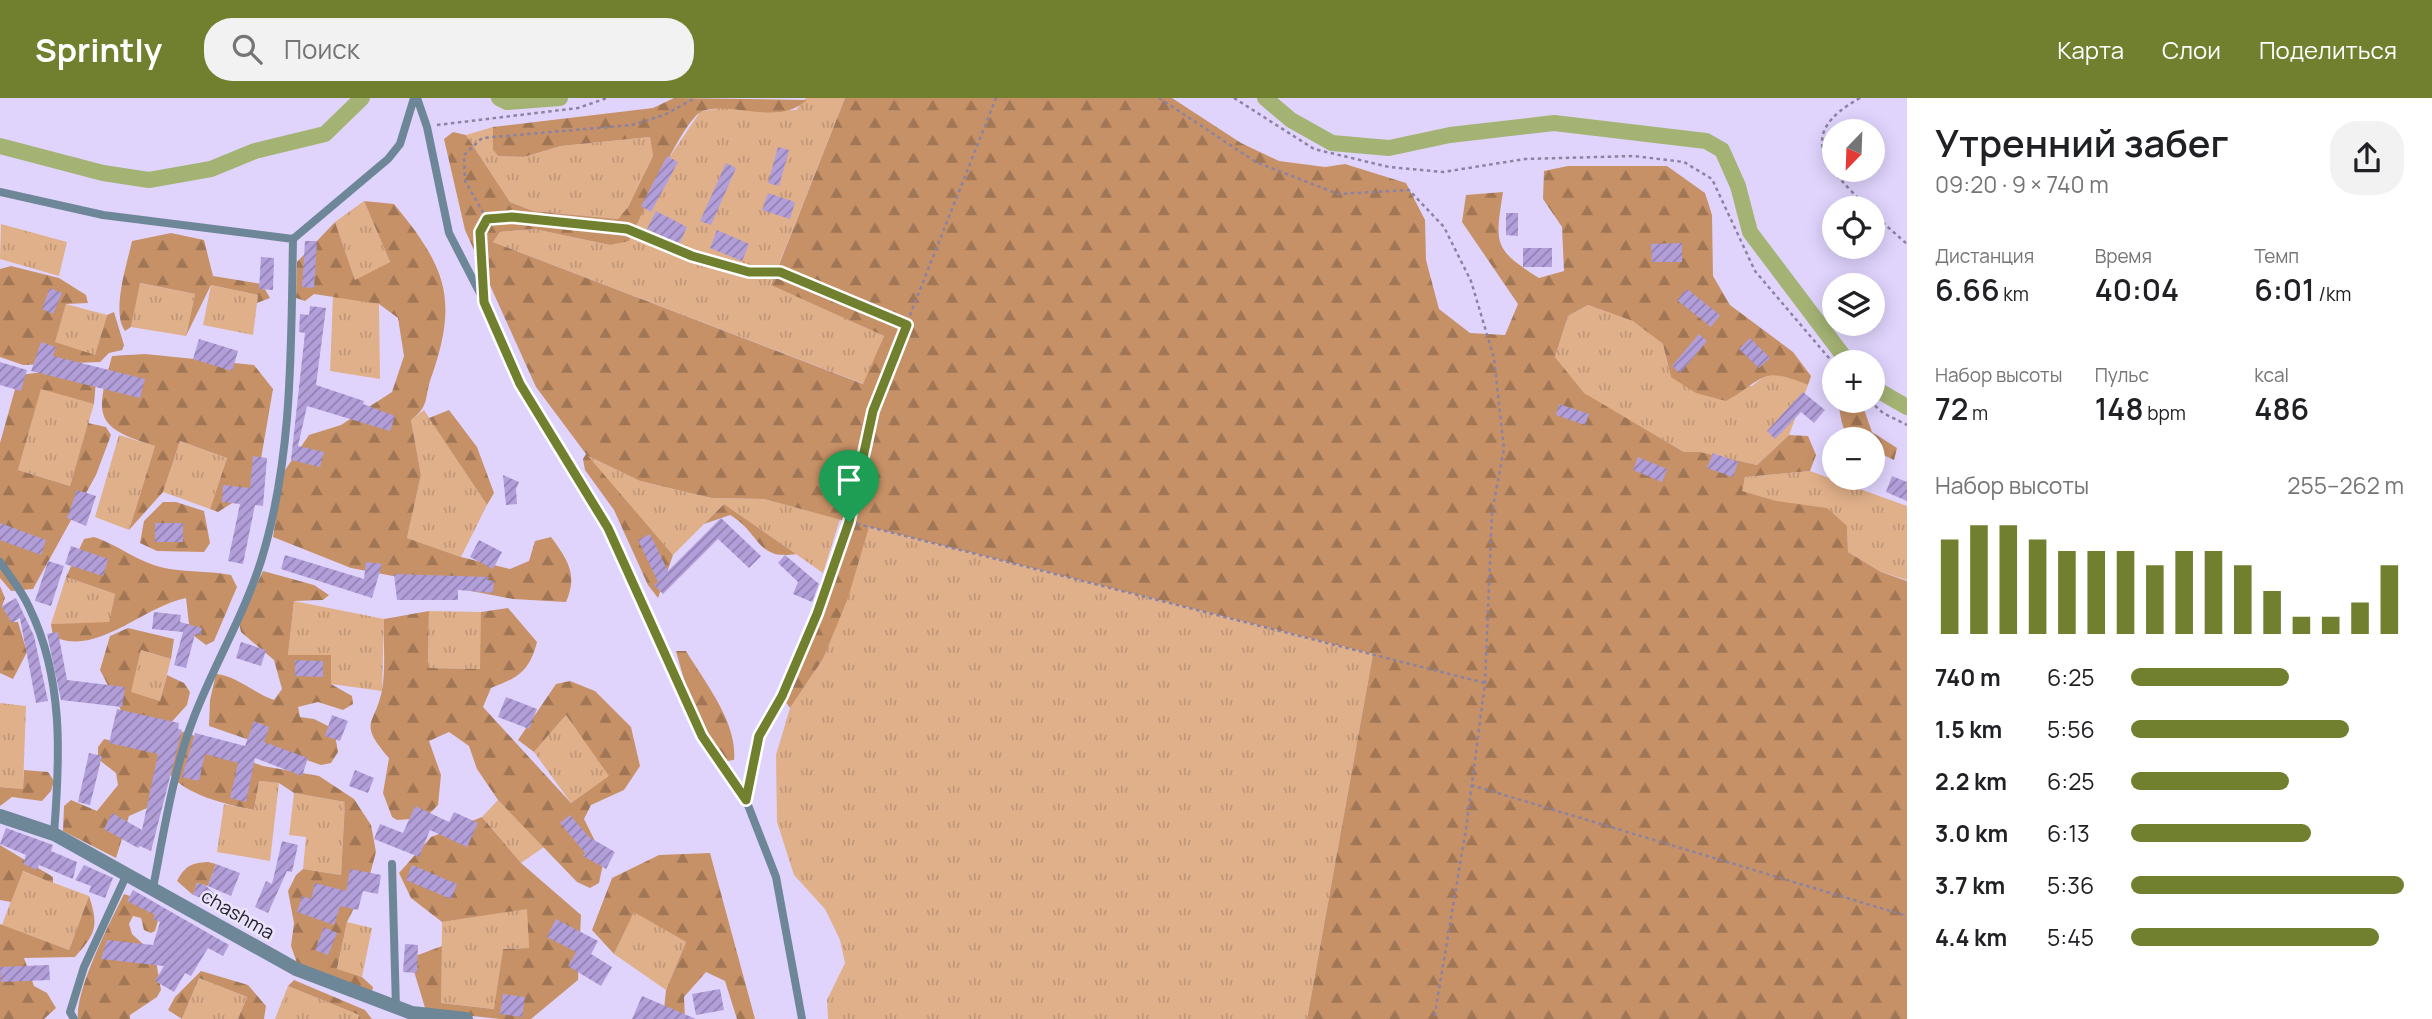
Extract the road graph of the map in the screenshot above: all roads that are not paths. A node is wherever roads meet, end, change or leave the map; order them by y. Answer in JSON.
{"nodes":[{"id":1,"x":416,"y":98,"type":"edge"},
{"id":2,"x":0,"y":192,"type":"edge"},
{"id":3,"x":293,"y":239,"type":"junction"},
{"id":4,"x":0,"y":562,"type":"edge"},
{"id":5,"x":0,"y":816,"type":"edge"},
{"id":6,"x":54,"y":834,"type":"junction"},
{"id":7,"x":392,"y":864,"type":"dead end"},
{"id":8,"x":127,"y":874,"type":"junction"},
{"id":9,"x":153,"y":888,"type":"junction"},
{"id":10,"x":396,"y":1008,"type":"junction"},
{"id":11,"x":412,"y":1016,"type":"edge"},
{"id":12,"x":69,"y":1017,"type":"edge"},
{"id":13,"x":466,"y":1019,"type":"edge"},
{"id":14,"x":802,"y":1019,"type":"edge"}],
"edges":[{"from":1,"to":3,"type":"lane"},
{"from":1,"to":14,"type":"lane"},
{"from":2,"to":3,"type":"lane"},
{"from":3,"to":9,"type":"lane"},
{"from":4,"to":6,"type":"lane"},
{"from":5,"to":6,"type":"street","name":"сhashma"},
{"from":6,"to":8,"type":"street","name":"сhashma"},
{"from":7,"to":10,"type":"lane"},
{"from":8,"to":9,"type":"street","name":"сhashma"},
{"from":8,"to":12,"type":"lane"},
{"from":9,"to":10,"type":"street","name":"сhashma"},
{"from":10,"to":11,"type":"street","name":"сhashma"},
{"from":11,"to":13,"type":"street","name":"сhashma"}]}
